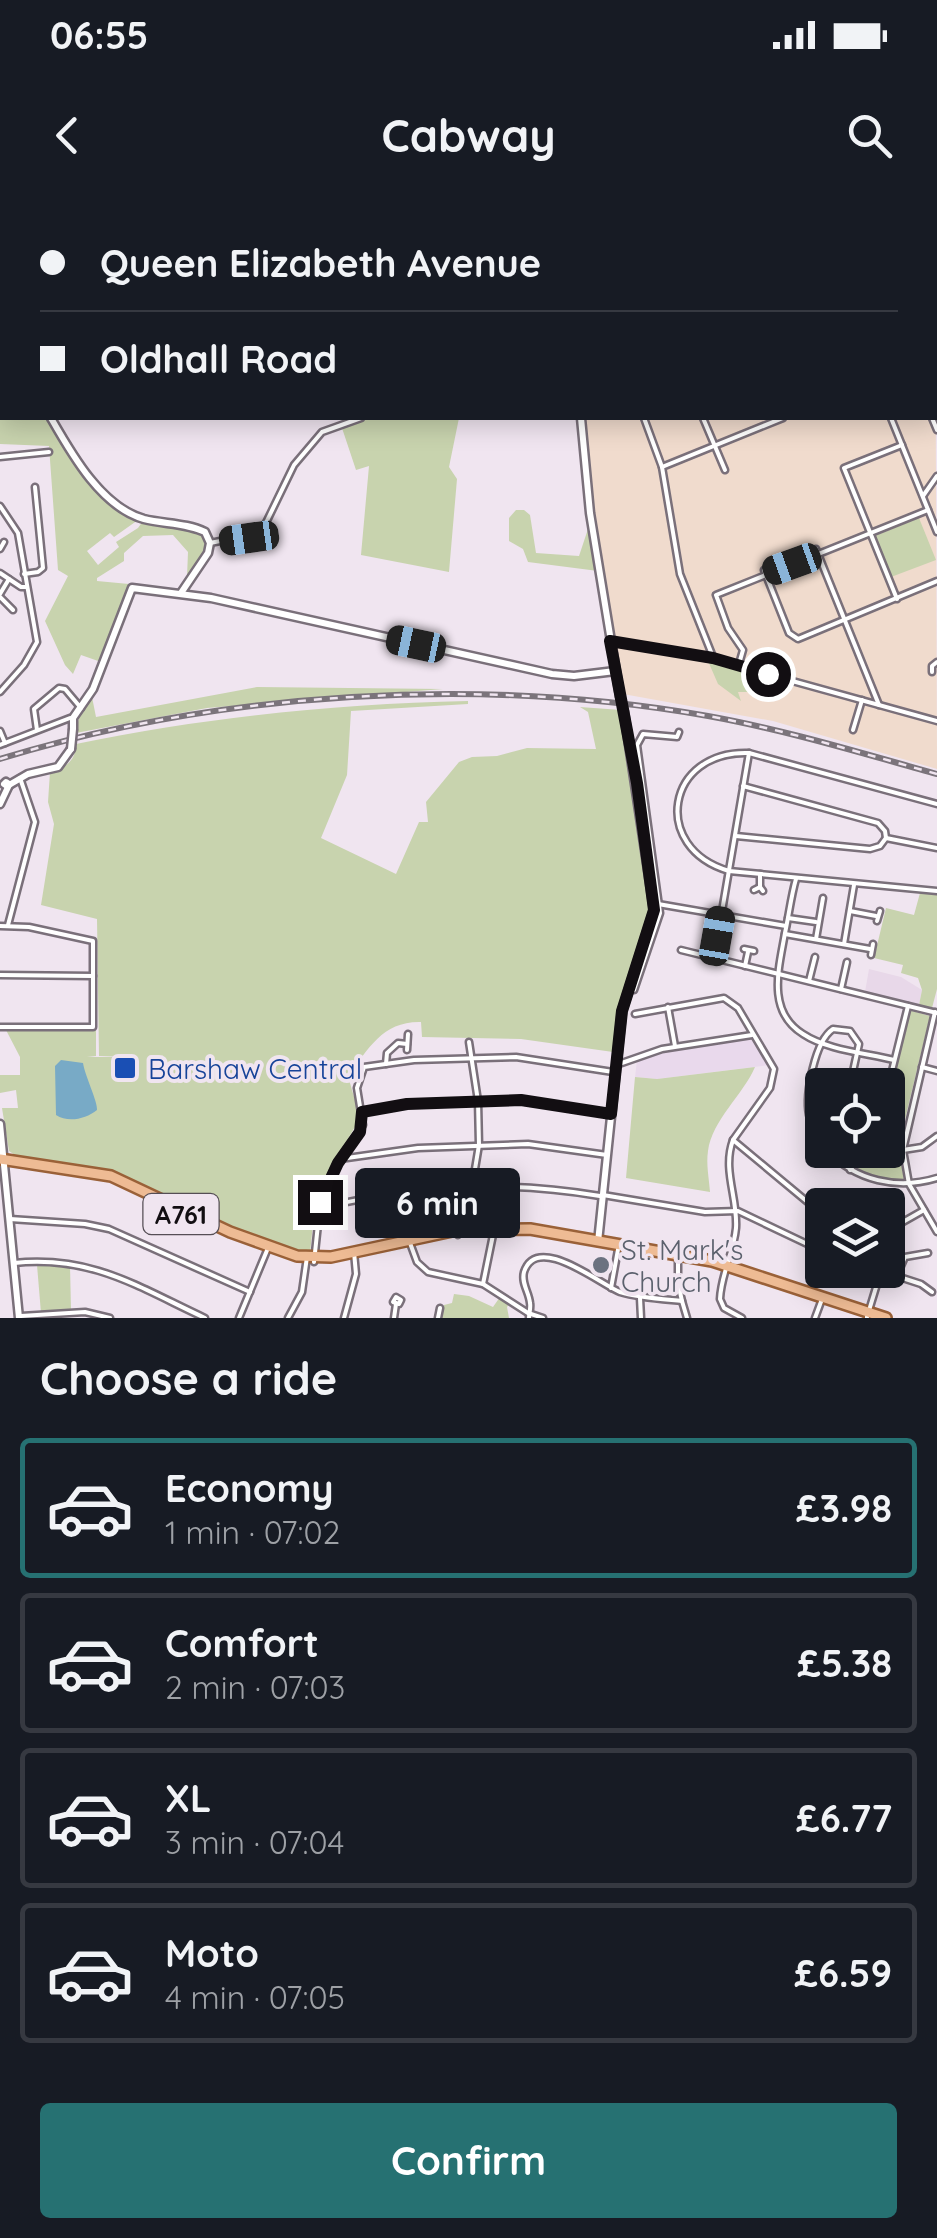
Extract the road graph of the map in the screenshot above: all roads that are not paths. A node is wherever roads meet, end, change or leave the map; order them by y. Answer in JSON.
{"nodes":[{"id":1,"x":577,"y":200,"type":"edge"},
{"id":2,"x":589,"y":200,"type":"edge"},
{"id":3,"x":52,"y":420,"type":"edge"},
{"id":4,"x":355,"y":420,"type":"edge"},
{"id":5,"x":581,"y":420,"type":"edge"},
{"id":6,"x":645,"y":420,"type":"edge"},
{"id":7,"x":704,"y":420,"type":"edge"},
{"id":8,"x":779,"y":420,"type":"edge"},
{"id":9,"x":892,"y":420,"type":"edge"},
{"id":10,"x":902,"y":444,"type":"junction"},
{"id":11,"x":714,"y":446,"type":"junction"},
{"id":12,"x":49,"y":452,"type":"dead end"},
{"id":13,"x":0,"y":457,"type":"edge"},
{"id":14,"x":662,"y":466,"type":"junction"},
{"id":15,"x":725,"y":470,"type":"dead end"},
{"id":16,"x":937,"y":476,"type":"edge"},
{"id":17,"x":35,"y":488,"type":"dead end"},
{"id":18,"x":923,"y":496,"type":"junction"},
{"id":19,"x":0,"y":506,"type":"edge"},
{"id":20,"x":928,"y":510,"type":"junction"},
{"id":21,"x":937,"y":532,"type":"edge"},
{"id":22,"x":870,"y":533,"type":"junction"},
{"id":23,"x":4,"y":542,"type":"dead end"},
{"id":24,"x":210,"y":543,"type":"junction"},
{"id":25,"x":0,"y":549,"type":"edge"},
{"id":26,"x":817,"y":552,"type":"junction"},
{"id":27,"x":765,"y":572,"type":"junction"},
{"id":28,"x":0,"y":573,"type":"edge"},
{"id":29,"x":24,"y":574,"type":"junction"},
{"id":30,"x":9,"y":579,"type":"junction"},
{"id":31,"x":937,"y":581,"type":"edge"},
{"id":32,"x":26,"y":587,"type":"junction"},
{"id":33,"x":181,"y":594,"type":"junction"},
{"id":34,"x":0,"y":596,"type":"edge"},
{"id":35,"x":897,"y":599,"type":"junction"},
{"id":36,"x":13,"y":610,"type":"dead end"},
{"id":37,"x":845,"y":619,"type":"junction"},
{"id":38,"x":610,"y":641,"type":"junction"},
{"id":39,"x":713,"y":658,"type":"junction"},
{"id":40,"x":937,"y":662,"type":"edge"},
{"id":41,"x":738,"y":666,"type":"junction"},
{"id":42,"x":615,"y":671,"type":"junction"},
{"id":43,"x":932,"y":672,"type":"dead end"},
{"id":44,"x":0,"y":692,"type":"edge"},
{"id":45,"x":862,"y":700,"type":"junction"},
{"id":46,"x":878,"y":705,"type":"junction"},
{"id":47,"x":81,"y":708,"type":"junction"},
{"id":48,"x":73,"y":718,"type":"junction"},
{"id":49,"x":937,"y":722,"type":"edge"},
{"id":50,"x":38,"y":730,"type":"junction"},
{"id":51,"x":853,"y":730,"type":"dead end"},
{"id":52,"x":0,"y":731,"type":"edge"},
{"id":53,"x":679,"y":732,"type":"dead end"},
{"id":54,"x":2,"y":744,"type":"edge"},
{"id":55,"x":748,"y":752,"type":"junction"},
{"id":56,"x":8,"y":784,"type":"edge"},
{"id":57,"x":743,"y":786,"type":"junction"},
{"id":58,"x":0,"y":804,"type":"edge"},
{"id":59,"x":937,"y":804,"type":"edge"},
{"id":60,"x":734,"y":836,"type":"junction"},
{"id":61,"x":886,"y":838,"type":"junction"},
{"id":62,"x":937,"y":848,"type":"edge"},
{"id":63,"x":728,"y":871,"type":"junction"},
{"id":64,"x":760,"y":874,"type":"junction"},
{"id":65,"x":796,"y":879,"type":"junction"},
{"id":66,"x":854,"y":883,"type":"junction"},
{"id":67,"x":759,"y":889,"type":"dead end"},
{"id":68,"x":937,"y":890,"type":"edge"},
{"id":69,"x":823,"y":898,"type":"dead end"},
{"id":70,"x":656,"y":903,"type":"junction"},
{"id":71,"x":850,"y":912,"type":"junction"},
{"id":72,"x":721,"y":914,"type":"junction"},
{"id":73,"x":878,"y":916,"type":"dead end"},
{"id":74,"x":788,"y":918,"type":"junction"},
{"id":75,"x":816,"y":922,"type":"junction"},
{"id":76,"x":8,"y":925,"type":"junction"},
{"id":77,"x":0,"y":926,"type":"edge"},
{"id":78,"x":786,"y":926,"type":"junction"},
{"id":79,"x":785,"y":934,"type":"junction"},
{"id":80,"x":816,"y":939,"type":"junction"},
{"id":81,"x":844,"y":944,"type":"junction"},
{"id":82,"x":871,"y":949,"type":"dead end"},
{"id":83,"x":681,"y":950,"type":"dead end"},
{"id":84,"x":749,"y":951,"type":"dead end"},
{"id":85,"x":815,"y":957,"type":"dead end"},
{"id":86,"x":714,"y":958,"type":"junction"},
{"id":87,"x":847,"y":962,"type":"dead end"},
{"id":88,"x":744,"y":966,"type":"junction"},
{"id":89,"x":778,"y":974,"type":"junction"},
{"id":90,"x":0,"y":975,"type":"edge"},
{"id":91,"x":94,"y":976,"type":"junction"},
{"id":92,"x":808,"y":982,"type":"junction"},
{"id":93,"x":841,"y":989,"type":"junction"},
{"id":94,"x":908,"y":1006,"type":"junction"},
{"id":95,"x":668,"y":1008,"type":"junction"},
{"id":96,"x":936,"y":1013,"type":"edge"},
{"id":97,"x":635,"y":1014,"type":"dead end"},
{"id":98,"x":0,"y":1027,"type":"edge"},
{"id":99,"x":408,"y":1034,"type":"dead end"},
{"id":100,"x":754,"y":1034,"type":"junction"},
{"id":101,"x":469,"y":1042,"type":"dead end"},
{"id":102,"x":822,"y":1042,"type":"junction"},
{"id":103,"x":676,"y":1046,"type":"junction"},
{"id":104,"x":858,"y":1051,"type":"junction"},
{"id":105,"x":472,"y":1057,"type":"junction"},
{"id":106,"x":894,"y":1060,"type":"junction"},
{"id":107,"x":386,"y":1064,"type":"junction"},
{"id":108,"x":922,"y":1067,"type":"junction"},
{"id":109,"x":616,"y":1068,"type":"junction"},
{"id":110,"x":816,"y":1068,"type":"edge"},
{"id":111,"x":854,"y":1068,"type":"edge"},
{"id":112,"x":892,"y":1068,"type":"edge"},
{"id":113,"x":937,"y":1071,"type":"edge"},
{"id":114,"x":478,"y":1101,"type":"junction"},
{"id":115,"x":362,"y":1112,"type":"junction"},
{"id":116,"x":611,"y":1114,"type":"junction"},
{"id":117,"x":0,"y":1124,"type":"edge"},
{"id":118,"x":937,"y":1136,"type":"edge"},
{"id":119,"x":733,"y":1140,"type":"junction"},
{"id":120,"x":905,"y":1141,"type":"edge"},
{"id":121,"x":479,"y":1145,"type":"junction"},
{"id":122,"x":905,"y":1150,"type":"edge"},
{"id":123,"x":607,"y":1155,"type":"junction"},
{"id":124,"x":340,"y":1159,"type":"junction"},
{"id":125,"x":905,"y":1161,"type":"edge"},
{"id":126,"x":3,"y":1162,"type":"edge"},
{"id":127,"x":848,"y":1168,"type":"edge"},
{"id":128,"x":850,"y":1170,"type":"joint"},
{"id":129,"x":937,"y":1178,"type":"edge"},
{"id":130,"x":909,"y":1184,"type":"junction"},
{"id":131,"x":464,"y":1186,"type":"junction"},
{"id":132,"x":603,"y":1196,"type":"junction"},
{"id":133,"x":805,"y":1200,"type":"edge"},
{"id":134,"x":318,"y":1208,"type":"junction"},
{"id":135,"x":735,"y":1210,"type":"junction"},
{"id":136,"x":924,"y":1210,"type":"junction"},
{"id":137,"x":10,"y":1219,"type":"junction"},
{"id":138,"x":905,"y":1221,"type":"edge"},
{"id":139,"x":494,"y":1231,"type":"junction"},
{"id":140,"x":458,"y":1232,"type":"junction"},
{"id":141,"x":937,"y":1232,"type":"edge"},
{"id":142,"x":409,"y":1241,"type":"junction"},
{"id":143,"x":598,"y":1242,"type":"junction"},
{"id":144,"x":805,"y":1243,"type":"edge"},
{"id":145,"x":619,"y":1245,"type":"junction"},
{"id":146,"x":267,"y":1250,"type":"junction"},
{"id":147,"x":928,"y":1252,"type":"dead end"},
{"id":148,"x":355,"y":1254,"type":"junction"},
{"id":149,"x":678,"y":1256,"type":"junction"},
{"id":150,"x":905,"y":1258,"type":"edge"},
{"id":151,"x":311,"y":1259,"type":"junction"},
{"id":152,"x":14,"y":1263,"type":"junction"},
{"id":153,"x":726,"y":1267,"type":"junction"},
{"id":154,"x":905,"y":1279,"type":"edge"},
{"id":155,"x":932,"y":1279,"type":"dead end"},
{"id":156,"x":483,"y":1284,"type":"junction"},
{"id":157,"x":926,"y":1287,"type":"junction"},
{"id":158,"x":611,"y":1288,"type":"junction"},
{"id":159,"x":876,"y":1288,"type":"edge"},
{"id":160,"x":250,"y":1292,"type":"junction"},
{"id":161,"x":932,"y":1292,"type":"dead end"},
{"id":162,"x":640,"y":1297,"type":"junction"},
{"id":163,"x":821,"y":1300,"type":"junction"},
{"id":164,"x":682,"y":1302,"type":"junction"},
{"id":165,"x":396,"y":1304,"type":"dead end"},
{"id":166,"x":440,"y":1308,"type":"dead end"},
{"id":167,"x":61,"y":1316,"type":"edge"},
{"id":168,"x":437,"y":1316,"type":"edge"},
{"id":169,"x":529,"y":1316,"type":"edge"},
{"id":170,"x":869,"y":1316,"type":"edge"},
{"id":171,"x":18,"y":1317,"type":"edge"},
{"id":172,"x":110,"y":1318,"type":"edge"},
{"id":173,"x":205,"y":1318,"type":"edge"},
{"id":174,"x":239,"y":1318,"type":"edge"},
{"id":175,"x":288,"y":1318,"type":"edge"},
{"id":176,"x":344,"y":1318,"type":"edge"},
{"id":177,"x":394,"y":1318,"type":"edge"},
{"id":178,"x":543,"y":1318,"type":"edge"},
{"id":179,"x":641,"y":1318,"type":"edge"},
{"id":180,"x":687,"y":1318,"type":"edge"},
{"id":181,"x":742,"y":1318,"type":"edge"},
{"id":182,"x":815,"y":1318,"type":"edge"},
{"id":183,"x":886,"y":1318,"type":"edge"}],
"edges":[{"from":1,"to":2,"type":"street"},
{"from":3,"to":24,"type":"street"},
{"from":4,"to":24,"type":"street"},
{"from":5,"to":38,"type":"street"},
{"from":6,"to":14,"type":"street"},
{"from":7,"to":11,"type":"street"},
{"from":8,"to":11,"type":"street"},
{"from":9,"to":10,"type":"street"},
{"from":10,"to":18,"type":"street"},
{"from":10,"to":22,"type":"street"},
{"from":11,"to":14,"type":"street"},
{"from":11,"to":15,"type":"street"},
{"from":12,"to":13,"type":"street"},
{"from":14,"to":39,"type":"street"},
{"from":16,"to":18,"type":"street"},
{"from":17,"to":29,"type":"street"},
{"from":18,"to":20,"type":"street"},
{"from":19,"to":29,"type":"street"},
{"from":20,"to":21,"type":"street"},
{"from":20,"to":22,"type":"street"},
{"from":22,"to":26,"type":"street"},
{"from":22,"to":35,"type":"street"},
{"from":23,"to":25,"type":"street"},
{"from":24,"to":33,"type":"street"},
{"from":26,"to":27,"type":"street"},
{"from":26,"to":37,"type":"street"},
{"from":27,"to":37,"type":"street"},
{"from":27,"to":41,"type":"street"},
{"from":28,"to":30,"type":"street"},
{"from":29,"to":32,"type":"street"},
{"from":30,"to":32,"type":"street"},
{"from":30,"to":34,"type":"street"},
{"from":31,"to":35,"type":"street"},
{"from":32,"to":44,"type":"street"},
{"from":33,"to":42,"type":"street"},
{"from":33,"to":47,"type":"street"},
{"from":34,"to":36,"type":"street"},
{"from":35,"to":37,"type":"street"},
{"from":37,"to":46,"type":"street"},
{"from":38,"to":39,"type":"street"},
{"from":38,"to":42,"type":"street"},
{"from":39,"to":41,"type":"street"},
{"from":40,"to":43,"type":"street"},
{"from":41,"to":45,"type":"street"},
{"from":42,"to":70,"type":"street","bridge":true},
{"from":45,"to":46,"type":"street"},
{"from":45,"to":51,"type":"street"},
{"from":46,"to":49,"type":"street"},
{"from":47,"to":48,"type":"street"},
{"from":47,"to":50,"type":"street"},
{"from":48,"to":50,"type":"street"},
{"from":48,"to":56,"type":"street","bridge":true},
{"from":50,"to":54,"type":"street"},
{"from":52,"to":54,"type":"street"},
{"from":53,"to":70,"type":"street"},
{"from":55,"to":57,"type":"street"},
{"from":55,"to":59,"type":"street"},
{"from":55,"to":63,"type":"street"},
{"from":56,"to":58,"type":"street"},
{"from":56,"to":76,"type":"street"},
{"from":57,"to":60,"type":"street"},
{"from":57,"to":61,"type":"street"},
{"from":60,"to":61,"type":"street"},
{"from":60,"to":63,"type":"street"},
{"from":61,"to":62,"type":"street"},
{"from":63,"to":64,"type":"street"},
{"from":63,"to":72,"type":"street"},
{"from":64,"to":65,"type":"street"},
{"from":64,"to":67,"type":"street"},
{"from":65,"to":66,"type":"street"},
{"from":65,"to":74,"type":"street"},
{"from":66,"to":68,"type":"street"},
{"from":66,"to":71,"type":"street"},
{"from":69,"to":75,"type":"street"},
{"from":70,"to":72,"type":"street"},
{"from":70,"to":109,"type":"street"},
{"from":71,"to":73,"type":"street"},
{"from":71,"to":81,"type":"street"},
{"from":72,"to":78,"type":"street"},
{"from":72,"to":86,"type":"street"},
{"from":74,"to":75,"type":"street"},
{"from":74,"to":78,"type":"street"},
{"from":75,"to":80,"type":"street"},
{"from":76,"to":77,"type":"street"},
{"from":76,"to":91,"type":"street"},
{"from":78,"to":79,"type":"street"},
{"from":79,"to":80,"type":"street"},
{"from":79,"to":89,"type":"street"},
{"from":80,"to":81,"type":"street"},
{"from":81,"to":82,"type":"street"},
{"from":83,"to":86,"type":"street"},
{"from":84,"to":88,"type":"street"},
{"from":85,"to":92,"type":"street"},
{"from":86,"to":88,"type":"street"},
{"from":87,"to":93,"type":"street"},
{"from":88,"to":89,"type":"street"},
{"from":89,"to":92,"type":"street"},
{"from":89,"to":102,"type":"street"},
{"from":90,"to":91,"type":"street"},
{"from":91,"to":98,"type":"street"},
{"from":92,"to":93,"type":"street"},
{"from":93,"to":94,"type":"street"},
{"from":94,"to":96,"type":"street"},
{"from":94,"to":106,"type":"street"},
{"from":95,"to":97,"type":"street"},
{"from":95,"to":100,"type":"street"},
{"from":95,"to":103,"type":"street"},
{"from":96,"to":108,"type":"street"},
{"from":99,"to":107,"type":"street"},
{"from":100,"to":103,"type":"street"},
{"from":100,"to":119,"type":"street"},
{"from":101,"to":105,"type":"street"},
{"from":102,"to":104,"type":"street"},
{"from":102,"to":104,"type":"street"},
{"from":102,"to":110,"type":"street"},
{"from":103,"to":109,"type":"street"},
{"from":104,"to":106,"type":"street"},
{"from":104,"to":111,"type":"street"},
{"from":105,"to":107,"type":"street"},
{"from":105,"to":109,"type":"street"},
{"from":105,"to":114,"type":"street"},
{"from":106,"to":112,"type":"street"},
{"from":107,"to":115,"type":"street"},
{"from":108,"to":113,"type":"street"},
{"from":108,"to":120,"type":"street"},
{"from":109,"to":116,"type":"street"},
{"from":114,"to":115,"type":"street"},
{"from":114,"to":116,"type":"street"},
{"from":114,"to":121,"type":"street"},
{"from":115,"to":124,"type":"street"},
{"from":116,"to":123,"type":"street"},
{"from":117,"to":126,"type":"street"},
{"from":118,"to":122,"type":"street"},
{"from":119,"to":133,"type":"street"},
{"from":119,"to":135,"type":"street"},
{"from":121,"to":123,"type":"street"},
{"from":121,"to":124,"type":"street"},
{"from":121,"to":131,"type":"street"},
{"from":123,"to":132,"type":"street"},
{"from":124,"to":134,"type":"street"},
{"from":125,"to":130,"type":"street"},
{"from":126,"to":137,"type":"street"},
{"from":126,"to":146,"type":"main road","number":"A761"},
{"from":127,"to":128,"type":"street"},
{"from":128,"to":130,"type":"street"},
{"from":129,"to":130,"type":"street"},
{"from":130,"to":136,"type":"street"},
{"from":131,"to":132,"type":"street"},
{"from":131,"to":134,"type":"street"},
{"from":131,"to":140,"type":"street"},
{"from":132,"to":135,"type":"street"},
{"from":132,"to":143,"type":"street"},
{"from":134,"to":151,"type":"street"},
{"from":135,"to":144,"type":"street"},
{"from":135,"to":153,"type":"street"},
{"from":136,"to":138,"type":"street"},
{"from":136,"to":141,"type":"street"},
{"from":137,"to":152,"type":"street"},
{"from":137,"to":160,"type":"street"},
{"from":139,"to":140,"type":"main road","number":"A761"},
{"from":139,"to":143,"type":"main road","number":"A761"},
{"from":139,"to":156,"type":"street"},
{"from":140,"to":142,"type":"main road","number":"A761"},
{"from":142,"to":148,"type":"main road","number":"A761"},
{"from":142,"to":156,"type":"street"},
{"from":143,"to":145,"type":"main road","number":"A761"},
{"from":145,"to":149,"type":"main road","number":"A761"},
{"from":145,"to":158,"type":"street"},
{"from":146,"to":151,"type":"main road","number":"A761"},
{"from":146,"to":160,"type":"street"},
{"from":147,"to":150,"type":"street"},
{"from":148,"to":151,"type":"main road","number":"A761"},
{"from":148,"to":176,"type":"street"},
{"from":149,"to":153,"type":"main road","number":"A761"},
{"from":149,"to":164,"type":"street"},
{"from":151,"to":175,"type":"street"},
{"from":152,"to":171,"type":"street"},
{"from":152,"to":173,"type":"street"},
{"from":153,"to":163,"type":"main road","number":"A761"},
{"from":153,"to":181,"type":"street"},
{"from":154,"to":157,"type":"street"},
{"from":155,"to":157,"type":"street"},
{"from":156,"to":169,"type":"street"},
{"from":157,"to":161,"type":"street"},
{"from":158,"to":162,"type":"street"},
{"from":158,"to":169,"type":"street"},
{"from":159,"to":170,"type":"street"},
{"from":160,"to":174,"type":"street"},
{"from":162,"to":164,"type":"street"},
{"from":162,"to":179,"type":"street"},
{"from":163,"to":170,"type":"main road","number":"A761"},
{"from":163,"to":182,"type":"street"},
{"from":164,"to":180,"type":"street"},
{"from":165,"to":177,"type":"street"},
{"from":166,"to":168,"type":"street"},
{"from":167,"to":171,"type":"street"},
{"from":167,"to":172,"type":"street"},
{"from":169,"to":178,"type":"street"},
{"from":170,"to":183,"type":"main road","number":"A761"}]}
